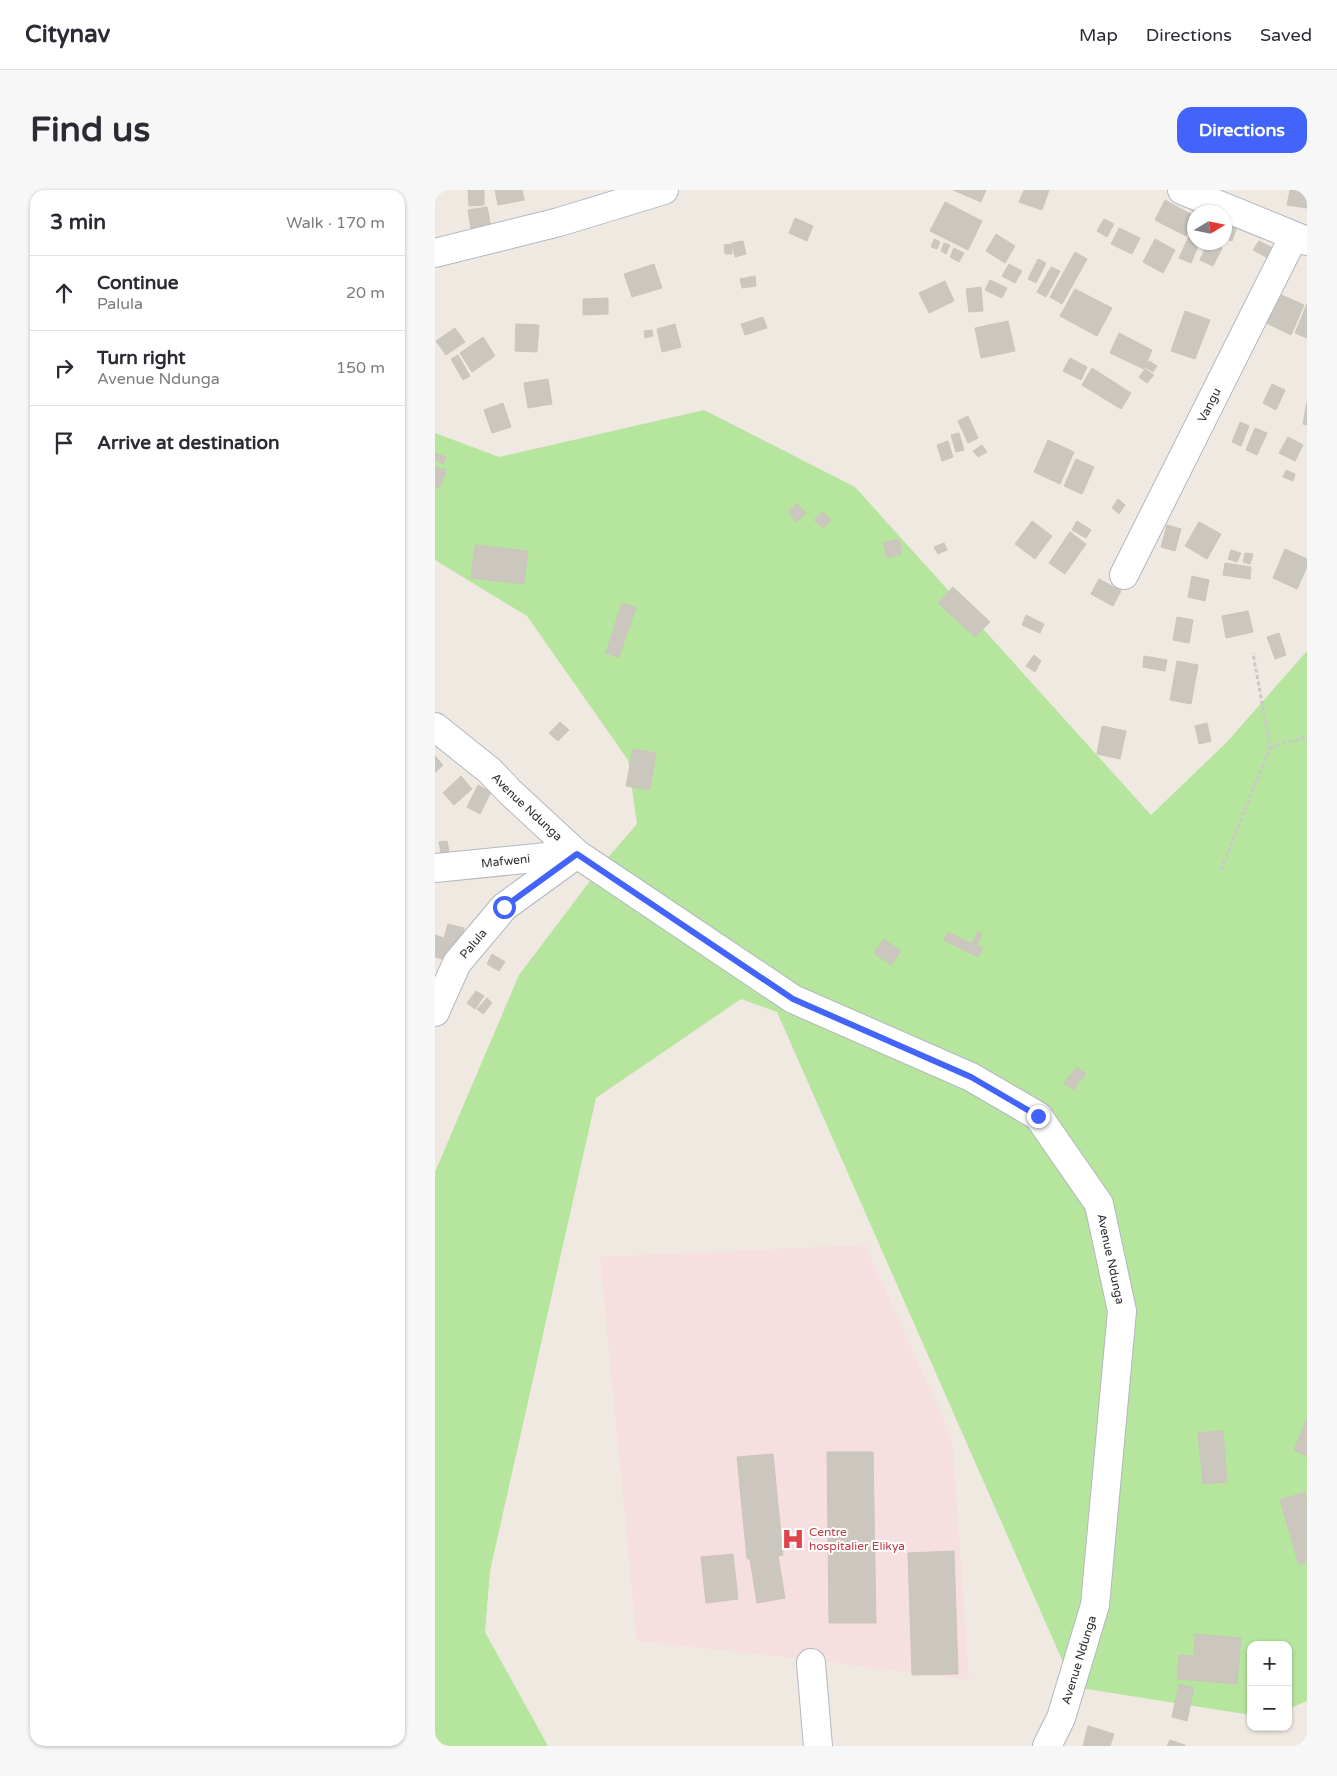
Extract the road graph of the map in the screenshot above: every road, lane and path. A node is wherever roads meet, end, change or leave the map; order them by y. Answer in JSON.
{"nodes":[{"id":1,"x":664,"y":190,"type":"edge"},
{"id":2,"x":1182,"y":190,"type":"edge"},
{"id":3,"x":1301,"y":239,"type":"edge"},
{"id":4,"x":435,"y":253,"type":"edge"},
{"id":5,"x":1124,"y":575,"type":"dead end"},
{"id":6,"x":1253,"y":653,"type":"dead end"},
{"id":7,"x":435,"y":727,"type":"edge"},
{"id":8,"x":1307,"y":737,"type":"edge"},
{"id":9,"x":1270,"y":747,"type":"junction"},
{"id":10,"x":577,"y":854,"type":"junction"},
{"id":11,"x":435,"y":868,"type":"edge"},
{"id":12,"x":1221,"y":870,"type":"dead end"},
{"id":13,"x":435,"y":1012,"type":"edge"},
{"id":14,"x":811,"y":1663,"type":"dead end"},
{"id":15,"x":818,"y":1746,"type":"edge"},
{"id":16,"x":1047,"y":1746,"type":"edge"}],
"edges":[{"from":1,"to":4,"type":"street"},
{"from":2,"to":3,"type":"street"},
{"from":3,"to":5,"type":"street","name":"Vangu"},
{"from":6,"to":9,"type":"path"},
{"from":7,"to":10,"type":"street","name":"Avenue Ndunga"},
{"from":8,"to":9,"type":"path"},
{"from":9,"to":12,"type":"path"},
{"from":10,"to":11,"type":"street","name":"Mafweni"},
{"from":10,"to":13,"type":"street","name":"Palula"},
{"from":10,"to":16,"type":"street","name":"Avenue Ndunga"},
{"from":14,"to":15,"type":"street"}]}
